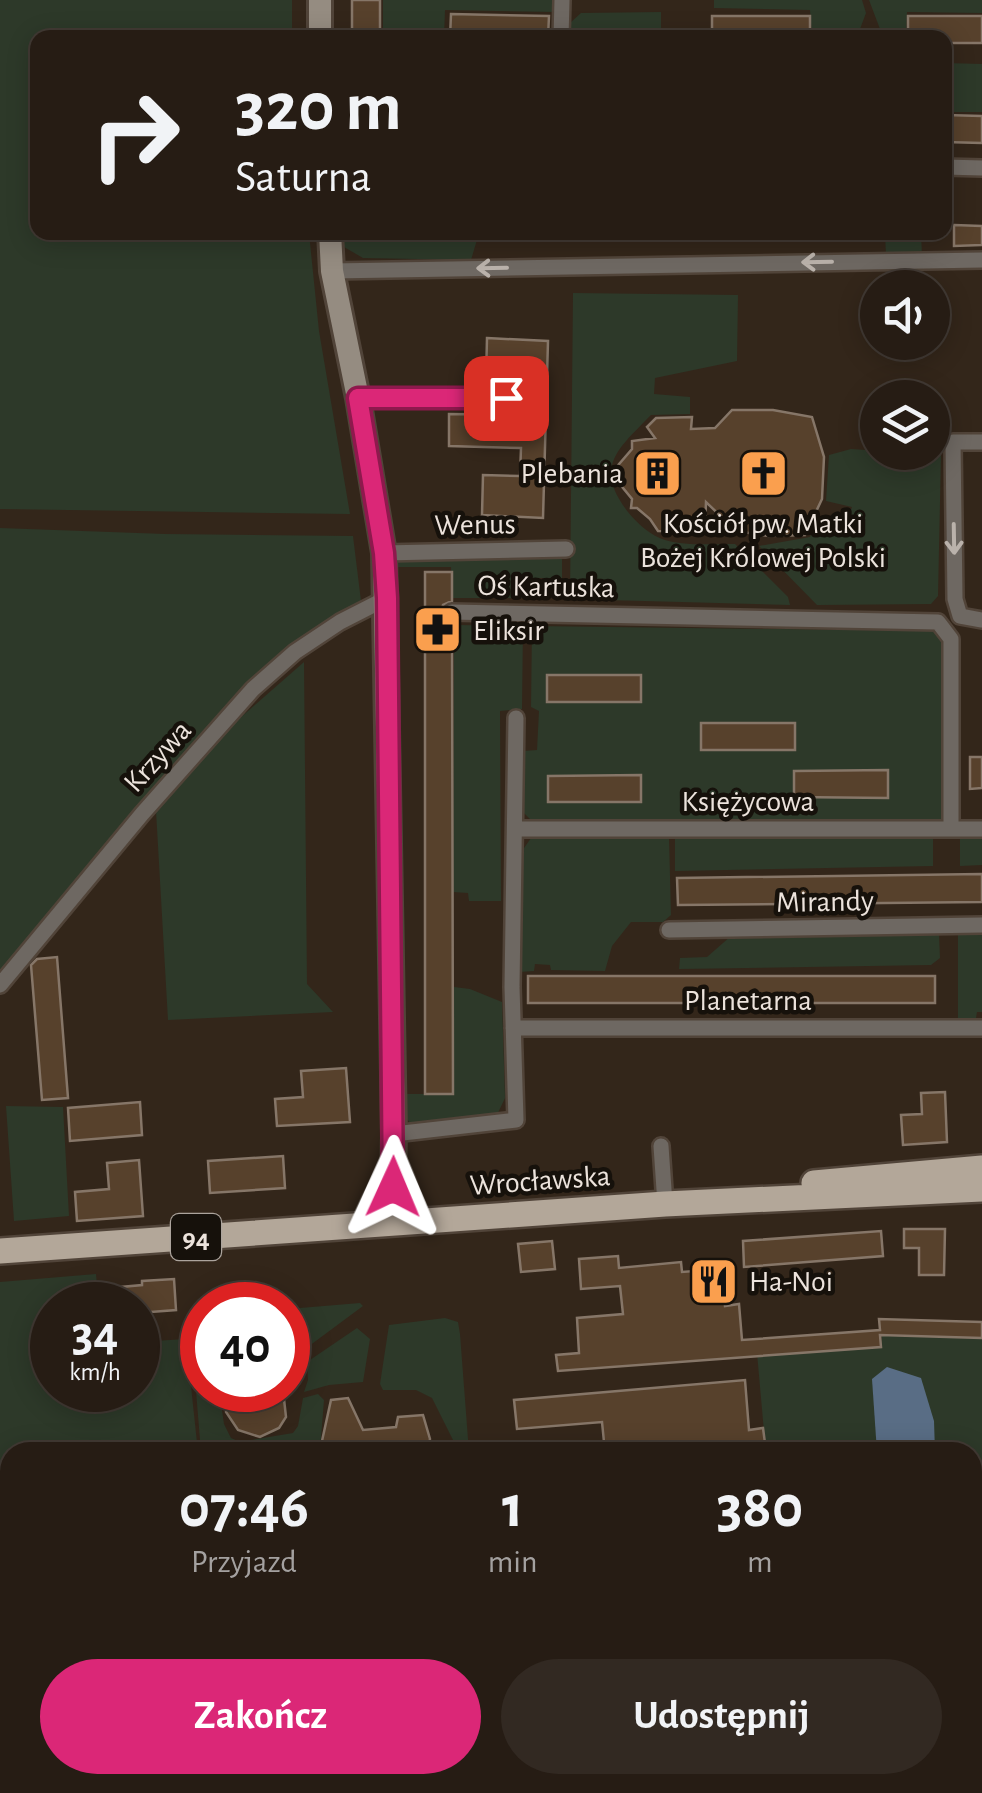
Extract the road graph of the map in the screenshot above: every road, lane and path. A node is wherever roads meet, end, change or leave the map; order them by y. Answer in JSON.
{"nodes":[{"id":1,"x":320,"y":0,"type":"edge"},
{"id":2,"x":562,"y":0,"type":"edge"},
{"id":3,"x":320,"y":30,"type":"edge"},
{"id":4,"x":561,"y":30,"type":"edge"},
{"id":5,"x":952,"y":167,"type":"edge"},
{"id":6,"x":982,"y":168,"type":"edge"},
{"id":7,"x":330,"y":240,"type":"edge"},
{"id":8,"x":982,"y":260,"type":"edge"},
{"id":9,"x":332,"y":271,"type":"junction"},
{"id":10,"x":358,"y":398,"type":"junction"},
{"id":11,"x":506,"y":398,"type":"dead end"},
{"id":12,"x":982,"y":442,"type":"edge"},
{"id":13,"x":566,"y":549,"type":"dead end"},
{"id":14,"x":384,"y":553,"type":"junction"},
{"id":15,"x":387,"y":598,"type":"junction"},
{"id":16,"x":452,"y":612,"type":"dead end"},
{"id":17,"x":982,"y":620,"type":"edge"},
{"id":18,"x":516,"y":718,"type":"dead end"},
{"id":19,"x":951,"y":828,"type":"junction"},
{"id":20,"x":982,"y":829,"type":"edge"},
{"id":21,"x":515,"y":830,"type":"junction"},
{"id":22,"x":982,"y":926,"type":"edge"},
{"id":23,"x":669,"y":930,"type":"dead end"},
{"id":24,"x":0,"y":985,"type":"edge"},
{"id":25,"x":513,"y":1028,"type":"junction"},
{"id":26,"x":982,"y":1028,"type":"edge"},
{"id":27,"x":394,"y":1134,"type":"junction"},
{"id":28,"x":661,"y":1146,"type":"dead end"},
{"id":29,"x":982,"y":1168,"type":"edge"},
{"id":30,"x":982,"y":1189,"type":"edge"},
{"id":31,"x":665,"y":1204,"type":"junction"},
{"id":32,"x":392,"y":1223,"type":"junction"},
{"id":33,"x":0,"y":1251,"type":"edge"}],
"edges":[{"from":1,"to":3,"type":"street"},
{"from":2,"to":4,"type":"street"},
{"from":5,"to":6,"type":"street"},
{"from":7,"to":9,"type":"street"},
{"from":8,"to":9,"type":"street","one_way":true},
{"from":9,"to":10,"type":"street"},
{"from":10,"to":11,"type":"street"},
{"from":10,"to":14,"type":"street"},
{"from":12,"to":17,"type":"street","one_way":true},
{"from":13,"to":14,"type":"street","name":"Wenus"},
{"from":14,"to":15,"type":"street"},
{"from":15,"to":24,"type":"street","name":"Krzywa"},
{"from":15,"to":27,"type":"street"},
{"from":16,"to":19,"type":"street","name":"Oś Kartuska"},
{"from":18,"to":21,"type":"street"},
{"from":19,"to":20,"type":"street","name":"Księżycowa"},
{"from":19,"to":21,"type":"street","name":"Księżycowa"},
{"from":21,"to":25,"type":"street"},
{"from":22,"to":23,"type":"street","name":"Mirandy"},
{"from":25,"to":26,"type":"street","name":"Planetarna"},
{"from":25,"to":27,"type":"street"},
{"from":27,"to":32,"type":"street"},
{"from":28,"to":31,"type":"street"},
{"from":29,"to":31,"type":"main road","name":"Wrocławska","number":"94"},
{"from":30,"to":31,"type":"main road","name":"Wrocławska","number":"94"},
{"from":31,"to":32,"type":"main road","name":"Wrocławska","number":"94"},
{"from":32,"to":33,"type":"main road","name":"Wrocławska","number":"94"}]}
